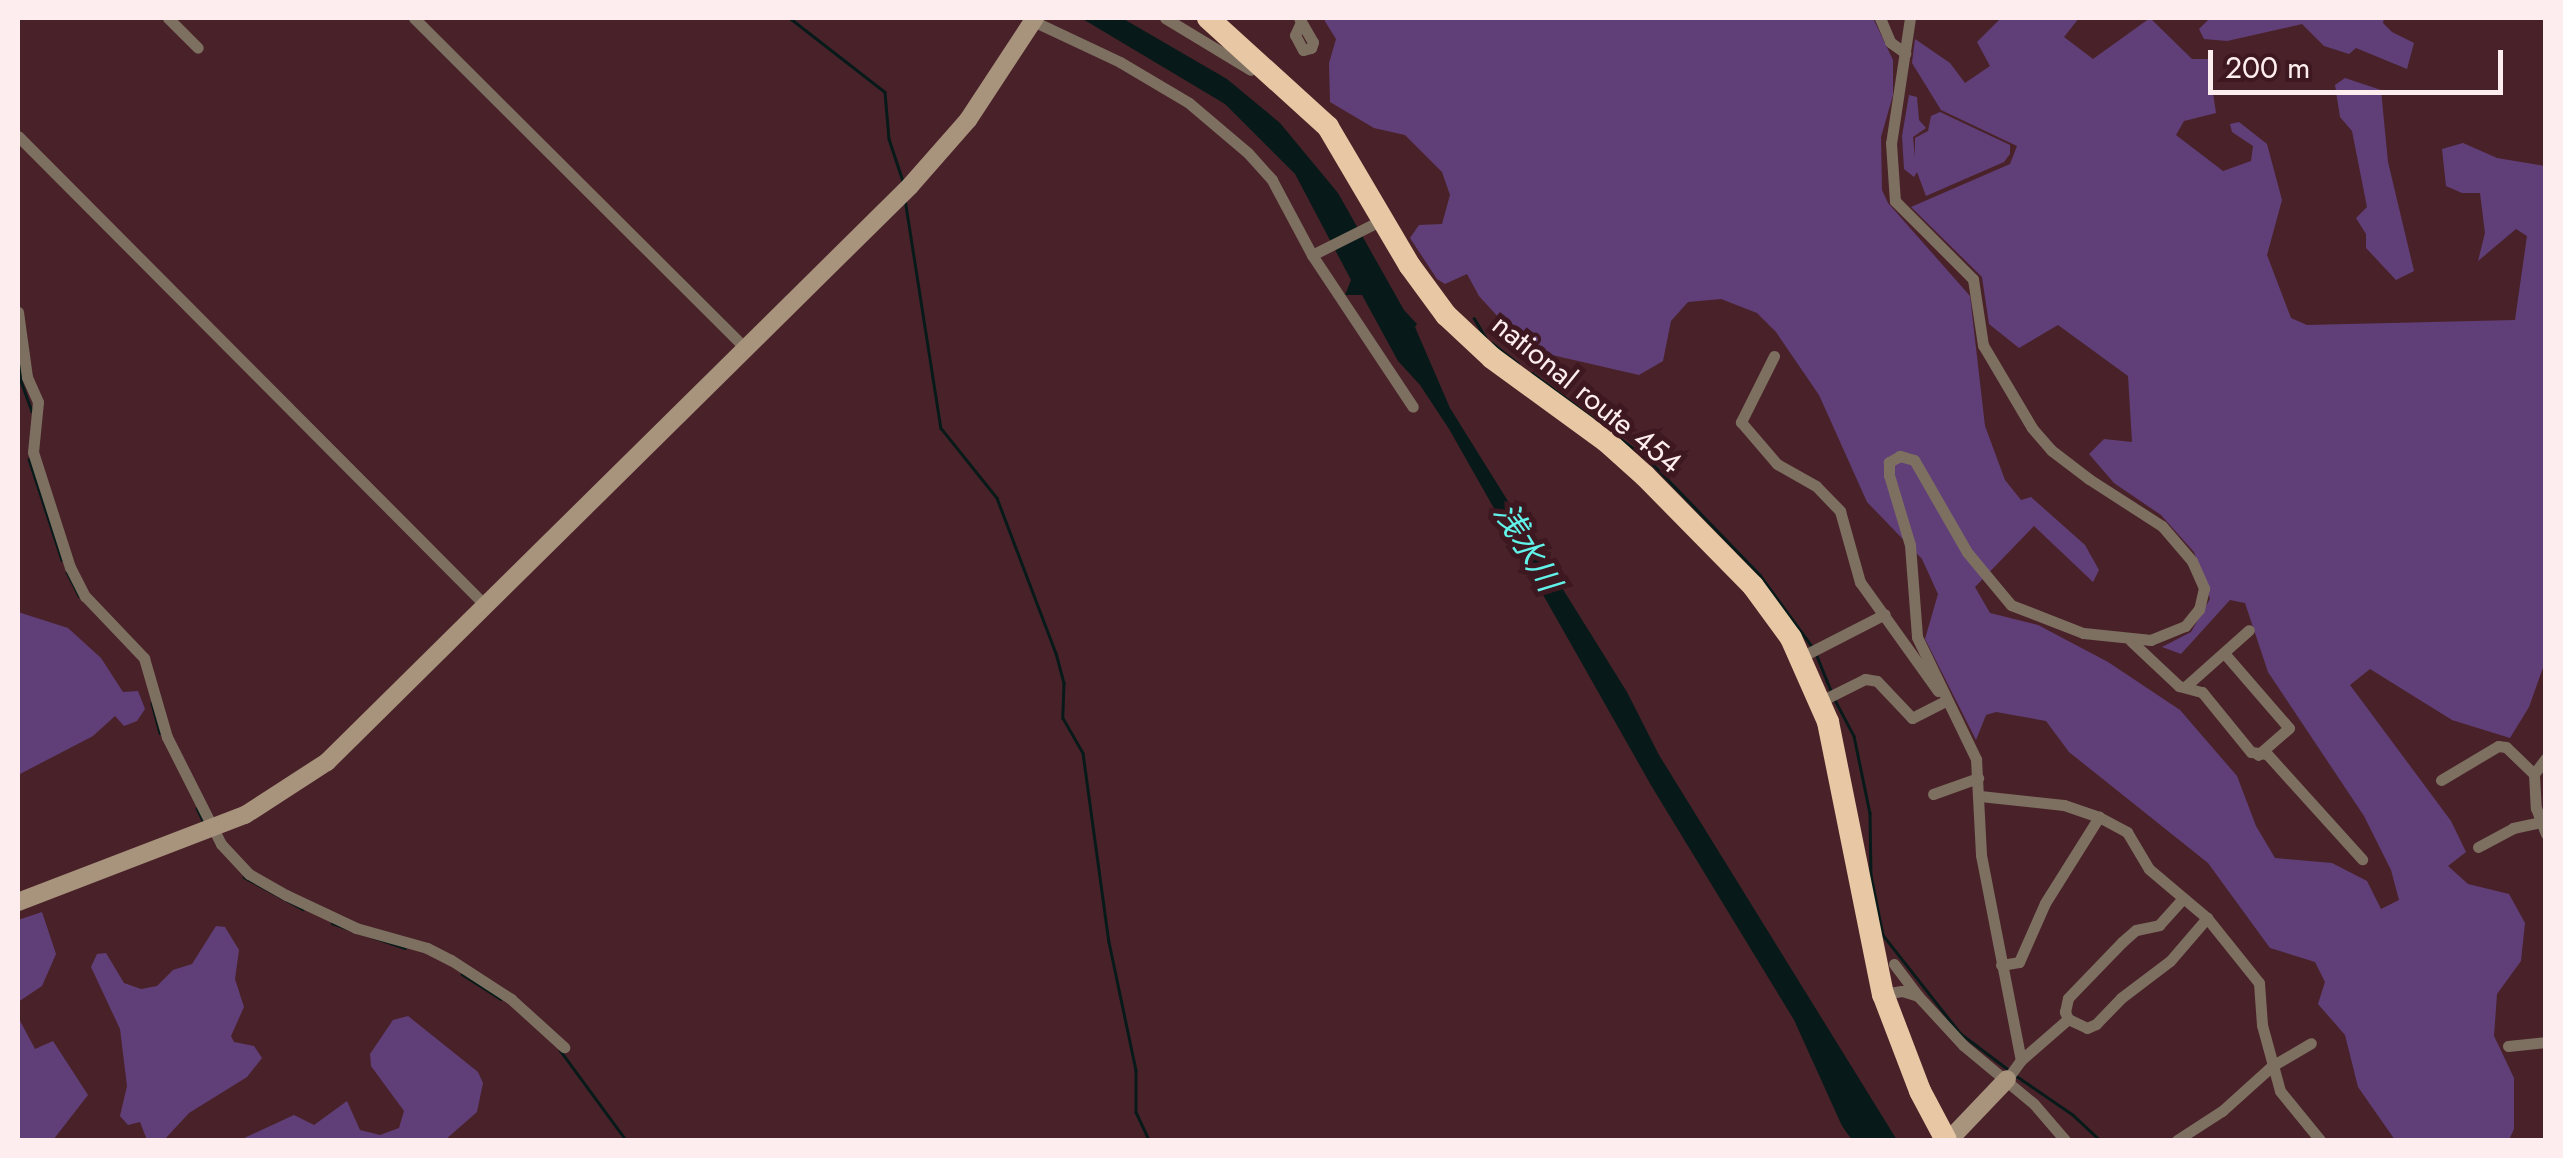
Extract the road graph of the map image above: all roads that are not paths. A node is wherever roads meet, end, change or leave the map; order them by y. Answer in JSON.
{"nodes":[{"id":1,"x":168,"y":18,"type":"edge"},
{"id":2,"x":414,"y":18,"type":"edge"},
{"id":3,"x":1165,"y":18,"type":"edge"},
{"id":4,"x":1208,"y":18,"type":"edge"},
{"id":5,"x":1880,"y":18,"type":"edge"},
{"id":6,"x":1910,"y":18,"type":"edge"},
{"id":7,"x":1034,"y":19,"type":"edge"},
{"id":8,"x":198,"y":48,"type":"dead end"},
{"id":9,"x":1905,"y":53,"type":"junction"},
{"id":10,"x":18,"y":136,"type":"edge"},
{"id":11,"x":1376,"y":223,"type":"junction"},
{"id":12,"x":1316,"y":251,"type":"junction"},
{"id":13,"x":18,"y":312,"type":"edge"},
{"id":14,"x":745,"y":348,"type":"junction"},
{"id":15,"x":1774,"y":356,"type":"dead end"},
{"id":16,"x":1413,"y":407,"type":"dead end"},
{"id":17,"x":486,"y":606,"type":"junction"},
{"id":18,"x":1884,"y":614,"type":"junction"},
{"id":19,"x":2250,"y":630,"type":"dead end"},
{"id":20,"x":2131,"y":641,"type":"junction"},
{"id":21,"x":2224,"y":653,"type":"junction"},
{"id":22,"x":1801,"y":657,"type":"junction"},
{"id":23,"x":2186,"y":686,"type":"junction"},
{"id":24,"x":1820,"y":701,"type":"junction"},
{"id":25,"x":1948,"y":703,"type":"junction"},
{"id":26,"x":2258,"y":755,"type":"junction"},
{"id":27,"x":2546,"y":758,"type":"edge"},
{"id":28,"x":2534,"y":774,"type":"junction"},
{"id":29,"x":1978,"y":778,"type":"junction"},
{"id":30,"x":2441,"y":780,"type":"dead end"},
{"id":31,"x":1934,"y":794,"type":"dead end"},
{"id":32,"x":1980,"y":796,"type":"junction"},
{"id":33,"x":2100,"y":817,"type":"junction"},
{"id":34,"x":212,"y":828,"type":"junction"},
{"id":35,"x":2543,"y":828,"type":"edge"},
{"id":36,"x":2478,"y":847,"type":"dead end"},
{"id":37,"x":2362,"y":859,"type":"dead end"},
{"id":38,"x":2182,"y":898,"type":"junction"},
{"id":39,"x":18,"y":902,"type":"edge"},
{"id":40,"x":2208,"y":918,"type":"junction"},
{"id":41,"x":1894,"y":964,"type":"dead end"},
{"id":42,"x":2001,"y":965,"type":"junction"},
{"id":43,"x":1883,"y":994,"type":"junction"},
{"id":44,"x":1918,"y":996,"type":"junction"},
{"id":45,"x":2068,"y":1019,"type":"junction"},
{"id":46,"x":2311,"y":1042,"type":"dead end"},
{"id":47,"x":2546,"y":1042,"type":"edge"},
{"id":48,"x":2508,"y":1046,"type":"dead end"},
{"id":49,"x":564,"y":1047,"type":"dead end"},
{"id":50,"x":2021,"y":1060,"type":"junction"},
{"id":51,"x":2272,"y":1066,"type":"junction"},
{"id":52,"x":2007,"y":1080,"type":"junction"},
{"id":53,"x":1947,"y":1140,"type":"edge"},
{"id":54,"x":2066,"y":1140,"type":"edge"},
{"id":55,"x":2177,"y":1140,"type":"edge"},
{"id":56,"x":2320,"y":1140,"type":"edge"}],
"edges":[{"from":1,"to":8,"type":"street"},
{"from":2,"to":14,"type":"street"},
{"from":3,"to":11,"type":"street"},
{"from":4,"to":11,"type":"highway","name":"national route 454"},
{"from":5,"to":9,"type":"street"},
{"from":6,"to":9,"type":"street"},
{"from":7,"to":12,"type":"street"},
{"from":7,"to":14,"type":"street"},
{"from":9,"to":20,"type":"street"},
{"from":10,"to":17,"type":"street"},
{"from":11,"to":12,"type":"street"},
{"from":11,"to":22,"type":"highway","name":"national route 454"},
{"from":12,"to":16,"type":"street"},
{"from":13,"to":34,"type":"street"},
{"from":14,"to":17,"type":"street"},
{"from":15,"to":18,"type":"street"},
{"from":17,"to":34,"type":"street"},
{"from":18,"to":22,"type":"street"},
{"from":18,"to":25,"type":"street"},
{"from":19,"to":21,"type":"street"},
{"from":20,"to":23,"type":"street"},
{"from":20,"to":25,"type":"street"},
{"from":21,"to":23,"type":"street"},
{"from":21,"to":26,"type":"street"},
{"from":22,"to":24,"type":"highway","name":"national route 454"},
{"from":23,"to":26,"type":"street"},
{"from":24,"to":25,"type":"street"},
{"from":24,"to":43,"type":"highway","name":"national route 454"},
{"from":25,"to":29,"type":"street"},
{"from":26,"to":37,"type":"street"},
{"from":27,"to":28,"type":"street"},
{"from":28,"to":30,"type":"street"},
{"from":28,"to":35,"type":"street"},
{"from":29,"to":31,"type":"street"},
{"from":29,"to":32,"type":"street"},
{"from":32,"to":33,"type":"street"},
{"from":32,"to":42,"type":"street"},
{"from":33,"to":38,"type":"street"},
{"from":33,"to":42,"type":"street"},
{"from":34,"to":39,"type":"street"},
{"from":34,"to":49,"type":"street"},
{"from":35,"to":36,"type":"street"},
{"from":38,"to":40,"type":"street"},
{"from":38,"to":45,"type":"street"},
{"from":40,"to":45,"type":"street"},
{"from":40,"to":51,"type":"street"},
{"from":41,"to":44,"type":"street"},
{"from":42,"to":50,"type":"street"},
{"from":43,"to":44,"type":"street"},
{"from":43,"to":53,"type":"highway","name":"national route 454"},
{"from":44,"to":52,"type":"street"},
{"from":45,"to":50,"type":"street"},
{"from":46,"to":51,"type":"street"},
{"from":47,"to":48,"type":"street"},
{"from":50,"to":52,"type":"street"},
{"from":51,"to":55,"type":"street"},
{"from":51,"to":56,"type":"street"},
{"from":52,"to":53,"type":"street"},
{"from":52,"to":54,"type":"street"}]}
